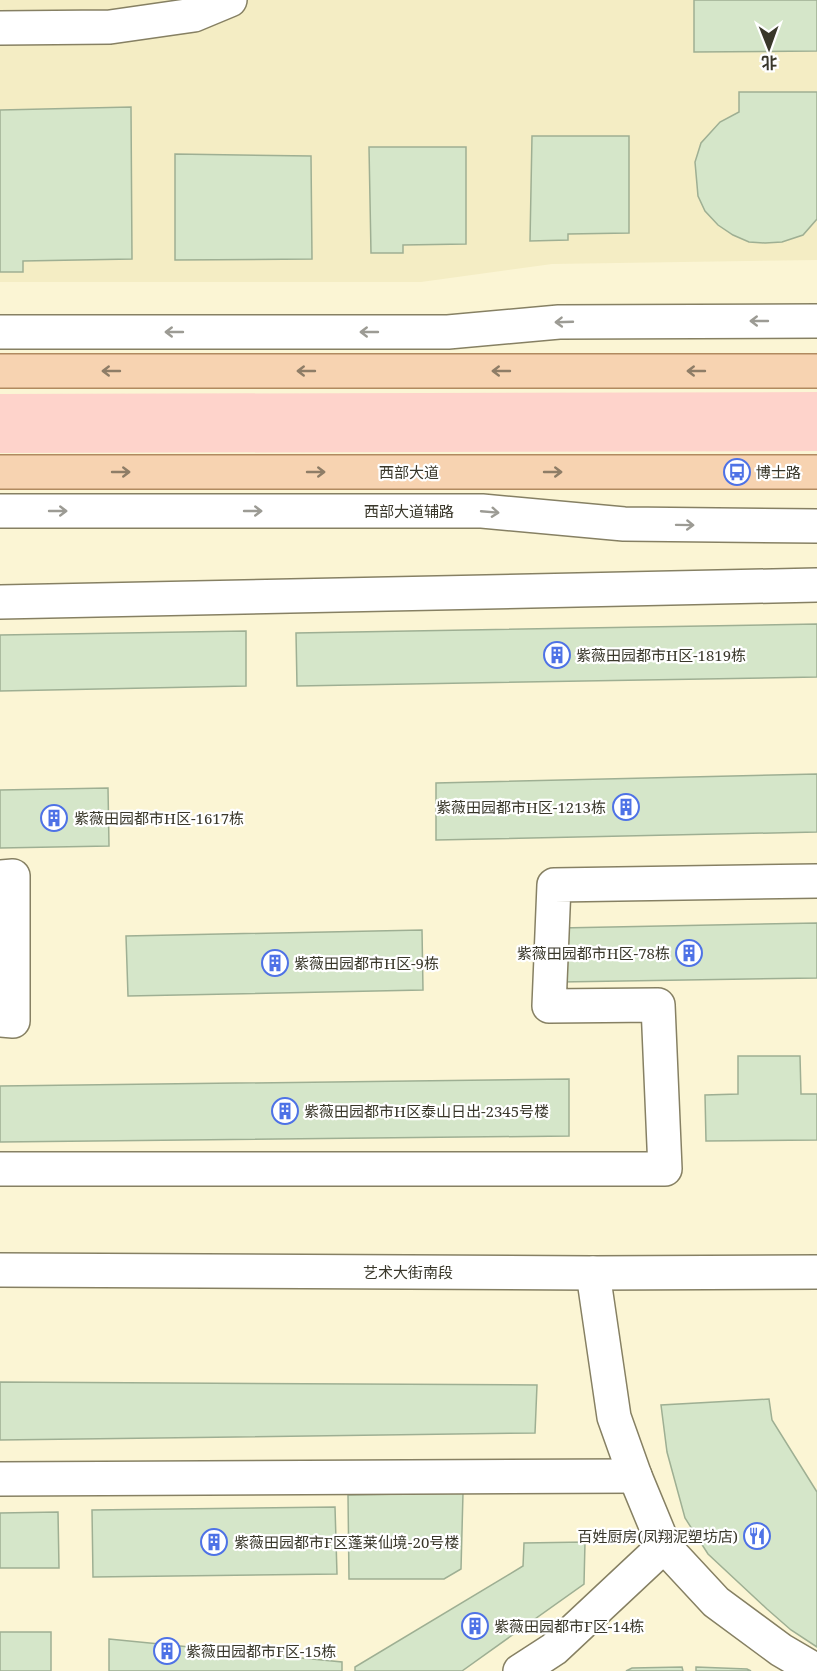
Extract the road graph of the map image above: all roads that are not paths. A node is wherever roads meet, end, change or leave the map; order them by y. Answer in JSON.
{"nodes":[{"id":1,"x":230,"y":0,"type":"edge"},
{"id":2,"x":0,"y":28,"type":"edge"},
{"id":3,"x":817,"y":321,"type":"edge"},
{"id":4,"x":0,"y":332,"type":"edge"},
{"id":5,"x":0,"y":371,"type":"edge"},
{"id":6,"x":817,"y":371,"type":"edge"},
{"id":7,"x":0,"y":472,"type":"edge"},
{"id":8,"x":817,"y":472,"type":"edge"},
{"id":9,"x":0,"y":512,"type":"edge"},
{"id":10,"x":817,"y":526,"type":"edge"},
{"id":11,"x":817,"y":585,"type":"edge"},
{"id":12,"x":0,"y":602,"type":"edge"},
{"id":13,"x":0,"y":877,"type":"edge"},
{"id":14,"x":817,"y":881,"type":"edge"},
{"id":15,"x":0,"y":1020,"type":"edge"},
{"id":16,"x":0,"y":1169,"type":"edge"},
{"id":17,"x":0,"y":1270,"type":"edge"},
{"id":18,"x":817,"y":1272,"type":"edge"},
{"id":19,"x":593,"y":1273,"type":"junction"},
{"id":20,"x":635,"y":1476,"type":"junction"},
{"id":21,"x":0,"y":1479,"type":"edge"},
{"id":22,"x":664,"y":1546,"type":"junction"},
{"id":23,"x":520,"y":1671,"type":"edge"},
{"id":24,"x":817,"y":1671,"type":"edge"}],
"edges":[{"from":1,"to":2,"type":"street"},
{"from":3,"to":4,"type":"street","one_way":true},
{"from":6,"to":5,"type":"main road","one_way":true},
{"from":7,"to":8,"type":"main road","name":"西部大道","one_way":true},
{"from":9,"to":10,"type":"street","name":"西部大道辅路","one_way":true},
{"from":11,"to":12,"type":"street"},
{"from":13,"to":15,"type":"street"},
{"from":14,"to":16,"type":"street"},
{"from":17,"to":19,"type":"street","name":"艺术大街南段"},
{"from":18,"to":19,"type":"street","name":"艺术大街南段"},
{"from":19,"to":20,"type":"street"},
{"from":20,"to":21,"type":"street"},
{"from":20,"to":22,"type":"street"},
{"from":22,"to":23,"type":"street"},
{"from":22,"to":24,"type":"street"}]}
